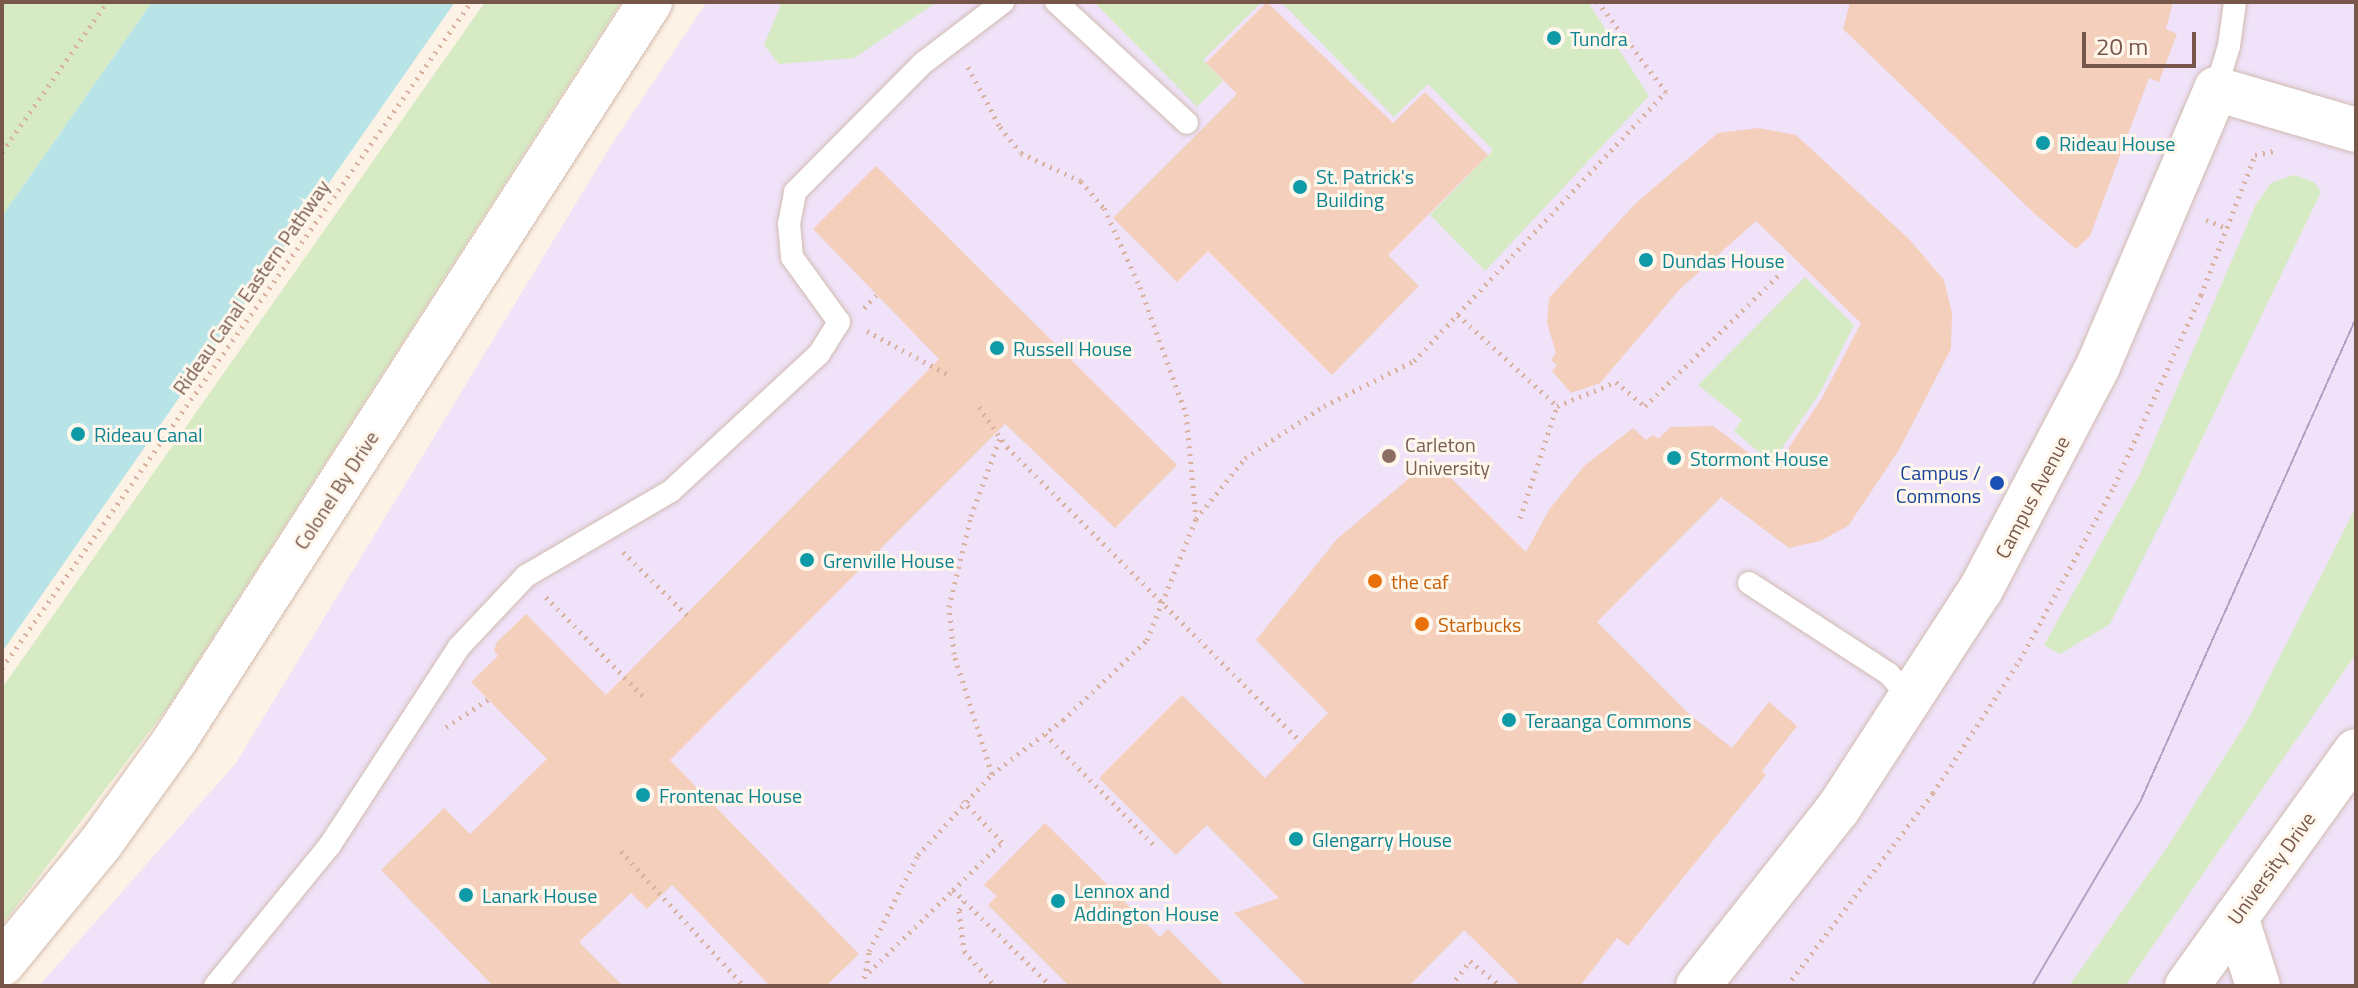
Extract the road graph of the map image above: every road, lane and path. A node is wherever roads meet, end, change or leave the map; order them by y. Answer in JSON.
{"nodes":[{"id":1,"x":107,"y":2,"type":"edge"},
{"id":2,"x":471,"y":2,"type":"edge"},
{"id":3,"x":650,"y":2,"type":"edge"},
{"id":4,"x":1003,"y":2,"type":"edge"},
{"id":5,"x":1056,"y":2,"type":"edge"},
{"id":6,"x":1598,"y":2,"type":"edge"},
{"id":7,"x":2235,"y":2,"type":"edge"},
{"id":8,"x":954,"y":36,"type":"junction"},
{"id":9,"x":2216,"y":89,"type":"junction"},
{"id":10,"x":1187,"y":123,"type":"dead end"},
{"id":11,"x":2356,"y":130,"type":"edge"},
{"id":12,"x":2,"y":152,"type":"edge"},
{"id":13,"x":2255,"y":155,"type":"dead end"},
{"id":14,"x":1780,"y":274,"type":"dead end"},
{"id":15,"x":1458,"y":315,"type":"junction"},
{"id":16,"x":839,"y":322,"type":"junction"},
{"id":17,"x":947,"y":374,"type":"dead end"},
{"id":18,"x":1557,"y":406,"type":"junction"},
{"id":19,"x":979,"y":407,"type":"dead end"},
{"id":20,"x":1000,"y":438,"type":"junction"},
{"id":21,"x":1520,"y":518,"type":"dead end"},
{"id":22,"x":1196,"y":519,"type":"junction"},
{"id":23,"x":602,"y":531,"type":"junction"},
{"id":24,"x":526,"y":576,"type":"junction"},
{"id":25,"x":1749,"y":583,"type":"dead end"},
{"id":26,"x":1162,"y":602,"type":"junction"},
{"id":27,"x":688,"y":616,"type":"dead end"},
{"id":28,"x":2,"y":668,"type":"edge"},
{"id":29,"x":1910,"y":698,"type":"junction"},
{"id":30,"x":647,"y":700,"type":"dead end"},
{"id":31,"x":1045,"y":734,"type":"junction"},
{"id":32,"x":1297,"y":738,"type":"dead end"},
{"id":33,"x":2356,"y":751,"type":"edge"},
{"id":34,"x":992,"y":774,"type":"junction"},
{"id":35,"x":963,"y":801,"type":"junction"},
{"id":36,"x":1153,"y":844,"type":"dead end"},
{"id":37,"x":621,"y":851,"type":"dead end"},
{"id":38,"x":953,"y":890,"type":"junction"},
{"id":39,"x":964,"y":901,"type":"junction"},
{"id":40,"x":2236,"y":917,"type":"junction"},
{"id":41,"x":2,"y":964,"type":"edge"},
{"id":42,"x":869,"y":973,"type":"junction"},
{"id":43,"x":215,"y":986,"type":"edge"},
{"id":44,"x":744,"y":986,"type":"edge"},
{"id":45,"x":863,"y":986,"type":"edge"},
{"id":46,"x":995,"y":986,"type":"edge"},
{"id":47,"x":1051,"y":986,"type":"edge"},
{"id":48,"x":1451,"y":986,"type":"edge"},
{"id":49,"x":1501,"y":986,"type":"edge"},
{"id":50,"x":1698,"y":986,"type":"edge"},
{"id":51,"x":1787,"y":986,"type":"edge"},
{"id":52,"x":2187,"y":986,"type":"edge"},
{"id":53,"x":2258,"y":986,"type":"edge"}],
"edges":[{"from":1,"to":12,"type":"path"},
{"from":2,"to":28,"type":"path","name":"Rideau Canal Eastern Pathway"},
{"from":3,"to":41,"type":"street","name":"Colonel By Drive"},
{"from":4,"to":8,"type":"lane"},
{"from":5,"to":10,"type":"lane"},
{"from":6,"to":15,"type":"path"},
{"from":7,"to":9,"type":"lane"},
{"from":8,"to":16,"type":"lane"},
{"from":8,"to":22,"type":"path"},
{"from":9,"to":11,"type":"street"},
{"from":9,"to":29,"type":"street","name":"Campus Avenue"},
{"from":13,"to":51,"type":"path"},
{"from":14,"to":18,"type":"path"},
{"from":15,"to":18,"type":"path"},
{"from":15,"to":22,"type":"path"},
{"from":16,"to":17,"type":"path"},
{"from":16,"to":23,"type":"lane"},
{"from":18,"to":21,"type":"path"},
{"from":19,"to":20,"type":"path"},
{"from":20,"to":26,"type":"path"},
{"from":20,"to":34,"type":"path"},
{"from":22,"to":26,"type":"path"},
{"from":23,"to":24,"type":"lane"},
{"from":23,"to":27,"type":"path"},
{"from":24,"to":30,"type":"path"},
{"from":24,"to":43,"type":"lane"},
{"from":25,"to":29,"type":"lane"},
{"from":26,"to":31,"type":"path"},
{"from":26,"to":32,"type":"path"},
{"from":29,"to":50,"type":"street","name":"Campus Avenue"},
{"from":31,"to":34,"type":"path"},
{"from":31,"to":36,"type":"path"},
{"from":33,"to":40,"type":"street","name":"University Drive"},
{"from":34,"to":35,"type":"path"},
{"from":35,"to":38,"type":"path"},
{"from":35,"to":42,"type":"path"},
{"from":37,"to":44,"type":"path"},
{"from":38,"to":39,"type":"path"},
{"from":38,"to":42,"type":"path"},
{"from":39,"to":46,"type":"path"},
{"from":39,"to":47,"type":"path"},
{"from":40,"to":52,"type":"street","name":"University Drive"},
{"from":40,"to":53,"type":"street"},
{"from":42,"to":45,"type":"path"},
{"from":48,"to":49,"type":"path"}]}
